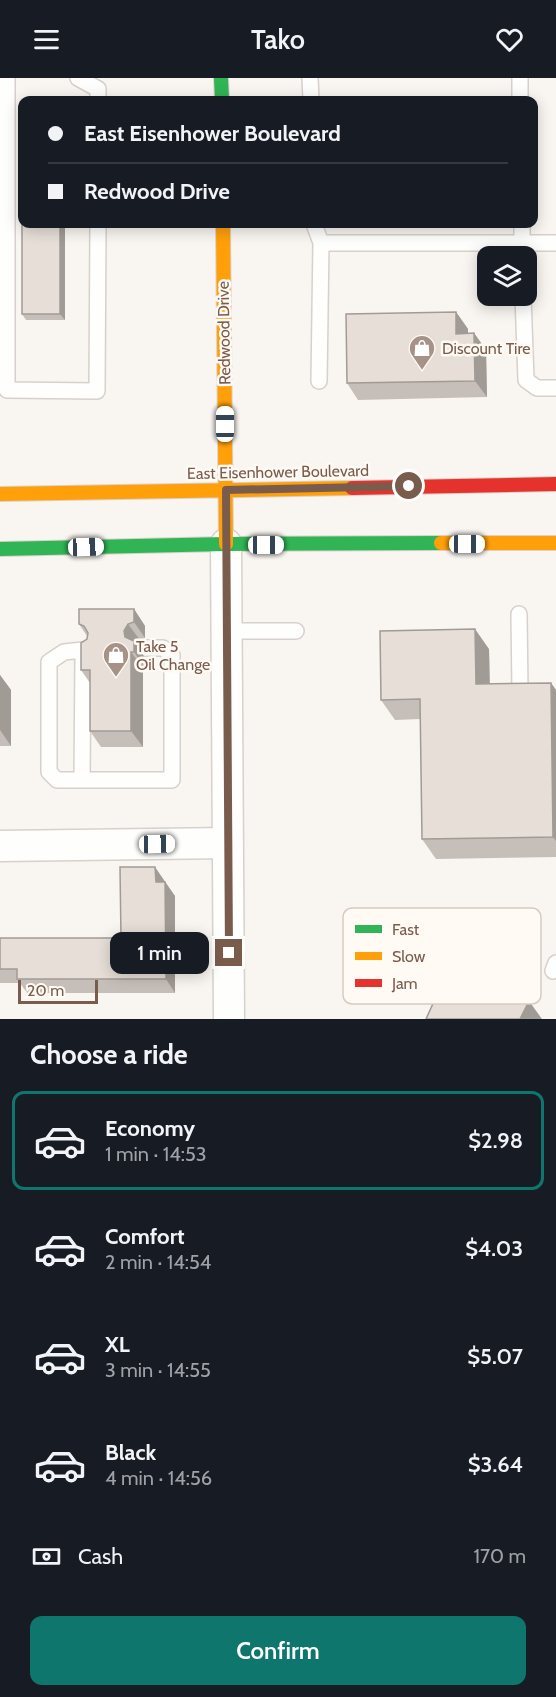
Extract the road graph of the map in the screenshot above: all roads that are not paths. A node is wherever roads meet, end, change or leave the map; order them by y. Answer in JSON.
{"nodes":[{"id":1,"x":8,"y":78,"type":"edge"},
{"id":2,"x":78,"y":78,"type":"edge"},
{"id":3,"x":221,"y":78,"type":"edge"},
{"id":4,"x":310,"y":78,"type":"edge"},
{"id":5,"x":520,"y":78,"type":"edge"},
{"id":6,"x":98,"y":96,"type":"edge"},
{"id":7,"x":222,"y":96,"type":"edge"},
{"id":8,"x":311,"y":96,"type":"edge"},
{"id":9,"x":520,"y":96,"type":"edge"},
{"id":10,"x":98,"y":228,"type":"edge"},
{"id":11,"x":223,"y":228,"type":"edge"},
{"id":12,"x":315,"y":228,"type":"edge"},
{"id":13,"x":522,"y":228,"type":"edge"},
{"id":14,"x":321,"y":243,"type":"junction"},
{"id":15,"x":556,"y":243,"type":"edge"},
{"id":16,"x":522,"y":246,"type":"edge"},
{"id":17,"x":537,"y":247,"type":"edge"},
{"id":18,"x":477,"y":248,"type":"edge"},
{"id":19,"x":523,"y":306,"type":"edge"},
{"id":20,"x":319,"y":381,"type":"dead end"},
{"id":21,"x":556,"y":388,"type":"edge"},
{"id":22,"x":4,"y":390,"type":"edge"},
{"id":23,"x":556,"y":484,"type":"edge"},
{"id":24,"x":226,"y":490,"type":"junction"},
{"id":25,"x":0,"y":494,"type":"edge"},
{"id":26,"x":556,"y":543,"type":"edge"},
{"id":27,"x":226,"y":544,"type":"junction"},
{"id":28,"x":0,"y":549,"type":"edge"},
{"id":29,"x":519,"y":614,"type":"dead end"},
{"id":30,"x":227,"y":631,"type":"junction"},
{"id":31,"x":296,"y":631,"type":"dead end"},
{"id":32,"x":145,"y":648,"type":"dead end"},
{"id":33,"x":520,"y":692,"type":"edge"},
{"id":34,"x":82,"y":780,"type":"junction"},
{"id":35,"x":228,"y":843,"type":"junction"},
{"id":36,"x":0,"y":846,"type":"edge"},
{"id":37,"x":229,"y":1019,"type":"edge"}],
"edges":[{"from":1,"to":22,"type":"lane"},
{"from":2,"to":6,"type":"lane"},
{"from":3,"to":7,"type":"main road"},
{"from":4,"to":8,"type":"lane"},
{"from":5,"to":9,"type":"lane"},
{"from":10,"to":22,"type":"lane"},
{"from":11,"to":24,"type":"main road","name":"Redwood Drive"},
{"from":12,"to":14,"type":"lane"},
{"from":13,"to":16,"type":"lane"},
{"from":14,"to":18,"type":"lane"},
{"from":14,"to":20,"type":"lane"},
{"from":15,"to":17,"type":"lane"},
{"from":19,"to":21,"type":"lane"},
{"from":23,"to":24,"type":"main road","name":"East Eisenhower Boulevard"},
{"from":24,"to":25,"type":"main road","name":"East Eisenhower Boulevard"},
{"from":24,"to":27,"type":"main road","name":"Redwood Drive"},
{"from":26,"to":27,"type":"main road"},
{"from":27,"to":28,"type":"main road"},
{"from":27,"to":30,"type":"street","name":"Redwood Drive"},
{"from":29,"to":33,"type":"lane"},
{"from":30,"to":31,"type":"lane"},
{"from":30,"to":35,"type":"street","name":"Redwood Drive"},
{"from":32,"to":34,"type":"lane"},
{"from":34,"to":34,"type":"lane"},
{"from":35,"to":36,"type":"street"},
{"from":35,"to":37,"type":"street","name":"Redwood Drive"}]}
